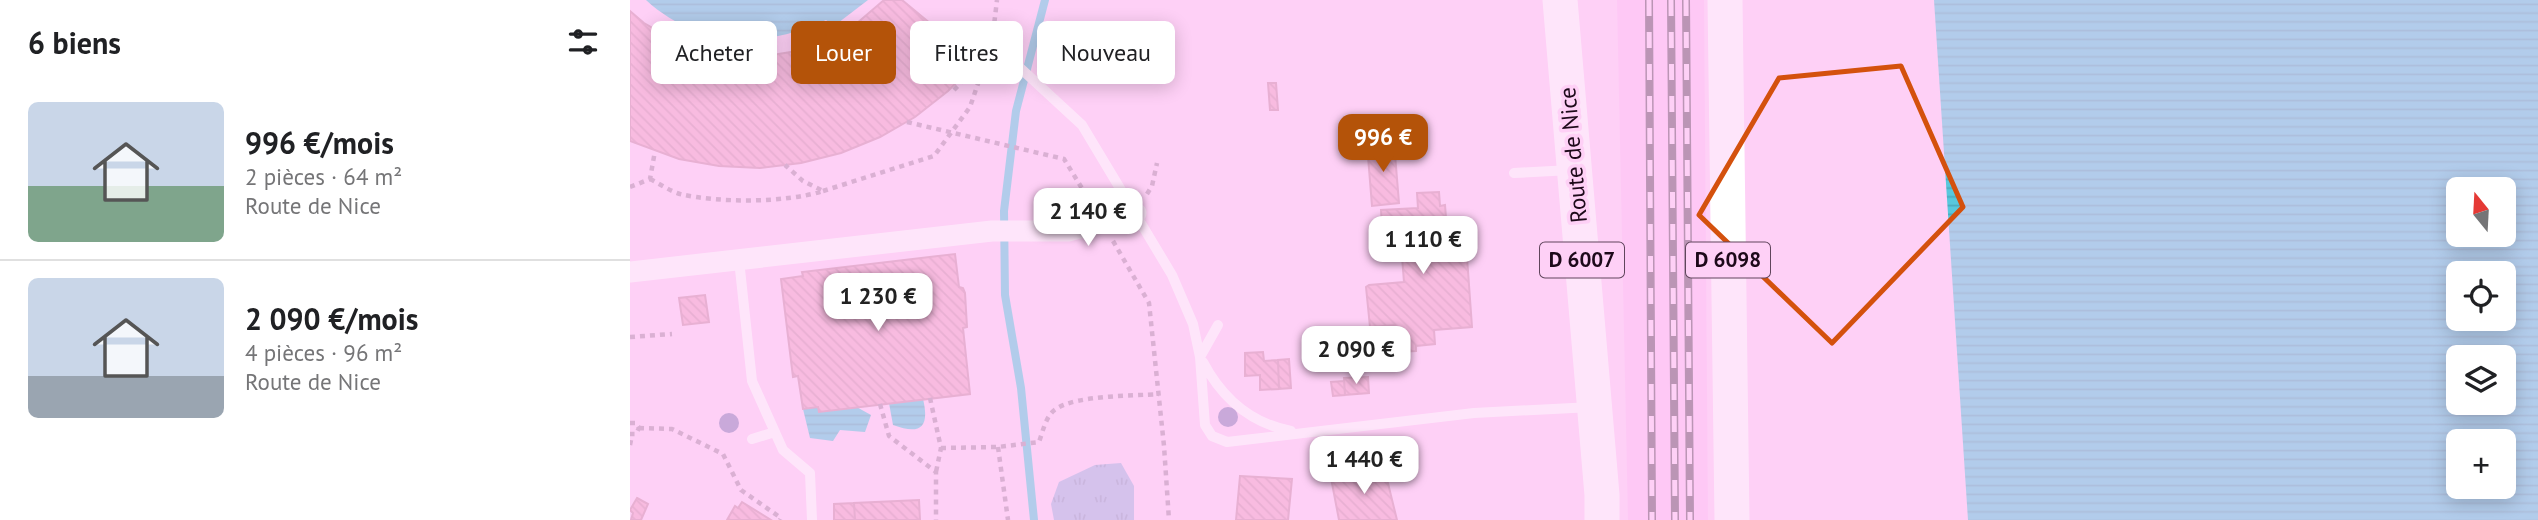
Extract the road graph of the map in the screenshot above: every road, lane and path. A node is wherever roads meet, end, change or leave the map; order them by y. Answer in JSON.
{"nodes":[{"id":1,"x":997,"y":0,"type":"edge"},
{"id":2,"x":1560,"y":0,"type":"edge"},
{"id":3,"x":1725,"y":0,"type":"edge"},
{"id":4,"x":994,"y":21,"type":"edge"},
{"id":5,"x":1023,"y":70,"type":"edge"},
{"id":6,"x":960,"y":84,"type":"edge"},
{"id":7,"x":978,"y":84,"type":"edge"},
{"id":8,"x":954,"y":90,"type":"dead end"},
{"id":9,"x":907,"y":122,"type":"dead end"},
{"id":10,"x":655,"y":151,"type":"dead end"},
{"id":11,"x":1157,"y":163,"type":"dead end"},
{"id":12,"x":785,"y":165,"type":"dead end"},
{"id":13,"x":1574,"y":170,"type":"junction"},
{"id":14,"x":1514,"y":173,"type":"dead end"},
{"id":15,"x":650,"y":179,"type":"junction"},
{"id":16,"x":630,"y":187,"type":"edge"},
{"id":17,"x":823,"y":191,"type":"junction"},
{"id":18,"x":1136,"y":213,"type":"junction"},
{"id":19,"x":1097,"y":215,"type":"dead end"},
{"id":20,"x":1111,"y":237,"type":"dead end"},
{"id":21,"x":739,"y":260,"type":"junction"},
{"id":22,"x":630,"y":272,"type":"edge"},
{"id":23,"x":1218,"y":325,"type":"dead end"},
{"id":24,"x":672,"y":334,"type":"dead end"},
{"id":25,"x":630,"y":337,"type":"edge"},
{"id":26,"x":1200,"y":357,"type":"junction"},
{"id":27,"x":1159,"y":394,"type":"junction"},
{"id":28,"x":930,"y":398,"type":"dead end"},
{"id":29,"x":880,"y":404,"type":"dead end"},
{"id":30,"x":1594,"y":407,"type":"junction"},
{"id":31,"x":630,"y":423,"type":"edge"},
{"id":32,"x":639,"y":428,"type":"junction"},
{"id":33,"x":775,"y":432,"type":"junction"},
{"id":34,"x":1301,"y":433,"type":"junction"},
{"id":35,"x":631,"y":435,"type":"edge"},
{"id":36,"x":752,"y":439,"type":"dead end"},
{"id":37,"x":630,"y":444,"type":"edge"},
{"id":38,"x":998,"y":447,"type":"junction"},
{"id":39,"x":941,"y":448,"type":"junction"},
{"id":40,"x":936,"y":472,"type":"junction"},
{"id":41,"x":780,"y":520,"type":"edge"},
{"id":42,"x":811,"y":520,"type":"edge"},
{"id":43,"x":936,"y":520,"type":"edge"},
{"id":44,"x":1008,"y":520,"type":"edge"},
{"id":45,"x":1168,"y":520,"type":"edge"},
{"id":46,"x":1602,"y":520,"type":"edge"},
{"id":47,"x":1732,"y":520,"type":"edge"}],
"edges":[{"from":1,"to":4,"type":"path"},
{"from":2,"to":13,"type":"main road","name":"Route de Nice","number":"D 6007"},
{"from":3,"to":47,"type":"main road","number":"D 6098"},
{"from":5,"to":18,"type":"lane"},
{"from":6,"to":8,"type":"path"},
{"from":7,"to":17,"type":"path"},
{"from":9,"to":19,"type":"path"},
{"from":10,"to":15,"type":"path"},
{"from":11,"to":18,"type":"path"},
{"from":12,"to":17,"type":"path"},
{"from":13,"to":14,"type":"lane"},
{"from":13,"to":30,"type":"main road","name":"Route de Nice","number":"D 6007"},
{"from":15,"to":16,"type":"path"},
{"from":15,"to":17,"type":"path"},
{"from":18,"to":21,"type":"street"},
{"from":18,"to":26,"type":"lane"},
{"from":20,"to":27,"type":"path"},
{"from":21,"to":22,"type":"street"},
{"from":21,"to":33,"type":"lane"},
{"from":23,"to":26,"type":"lane"},
{"from":24,"to":25,"type":"path"},
{"from":26,"to":34,"type":"lane"},
{"from":26,"to":34,"type":"lane"},
{"from":27,"to":38,"type":"path"},
{"from":27,"to":45,"type":"path"},
{"from":28,"to":39,"type":"path"},
{"from":29,"to":40,"type":"path"},
{"from":30,"to":34,"type":"lane"},
{"from":30,"to":46,"type":"main road","name":"Route de Nice","number":"D 6007"},
{"from":31,"to":32,"type":"path"},
{"from":32,"to":35,"type":"path"},
{"from":32,"to":41,"type":"path"},
{"from":33,"to":36,"type":"lane"},
{"from":33,"to":42,"type":"lane"},
{"from":35,"to":37,"type":"path"},
{"from":38,"to":39,"type":"path"},
{"from":38,"to":44,"type":"path"},
{"from":39,"to":40,"type":"path"},
{"from":40,"to":43,"type":"path"}]}
